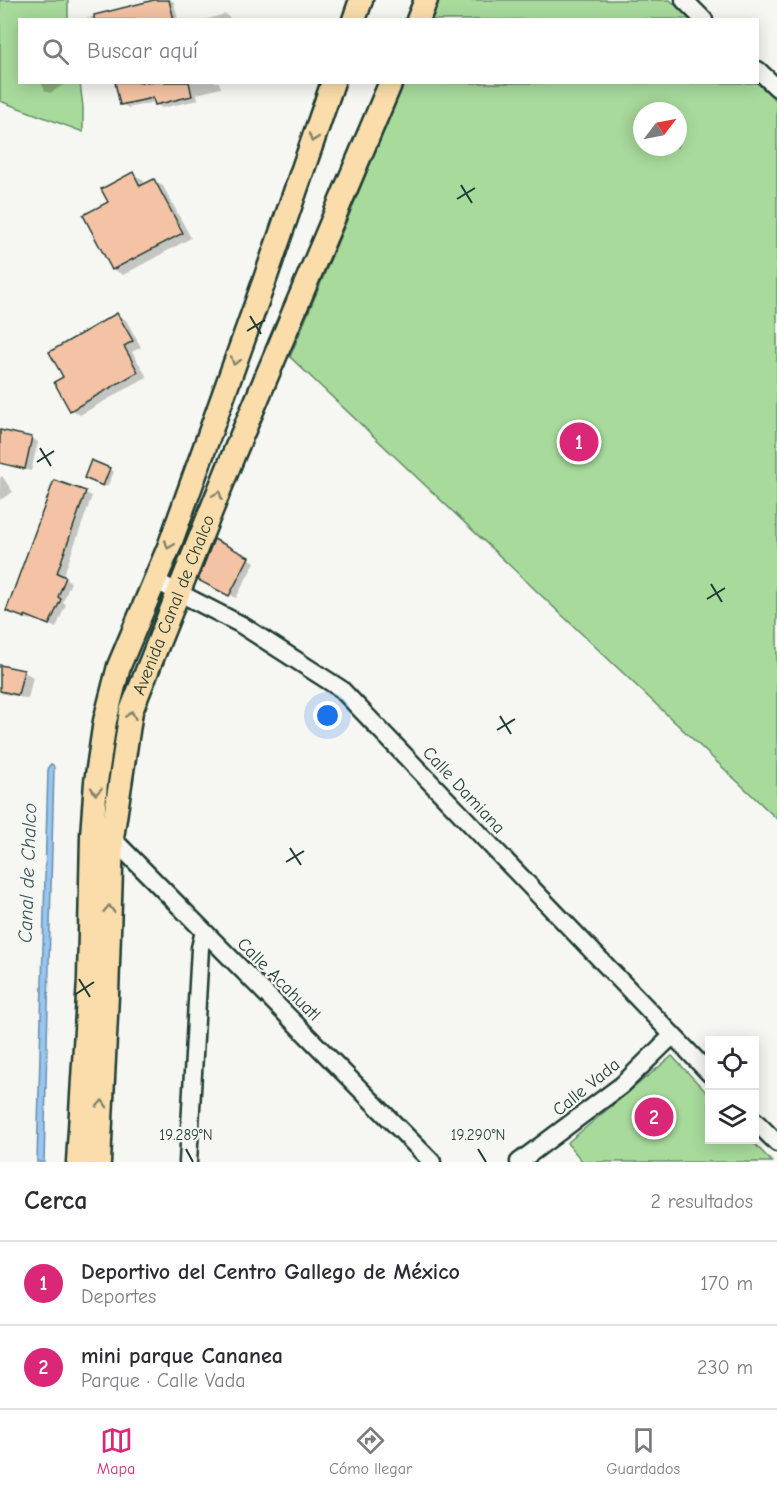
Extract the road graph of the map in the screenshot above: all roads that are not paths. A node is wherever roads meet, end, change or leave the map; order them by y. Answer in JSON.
{"nodes":[{"id":1,"x":684,"y":0,"type":"edge"},
{"id":2,"x":702,"y":18,"type":"edge"},
{"id":3,"x":759,"y":71,"type":"edge"},
{"id":4,"x":332,"y":84,"type":"edge"},
{"id":5,"x":390,"y":84,"type":"edge"},
{"id":6,"x":777,"y":88,"type":"edge"},
{"id":7,"x":154,"y":580,"type":"junction"},
{"id":8,"x":178,"y":593,"type":"junction"},
{"id":9,"x":102,"y":837,"type":"junction"},
{"id":10,"x":204,"y":931,"type":"junction"},
{"id":11,"x":672,"y":1036,"type":"junction"},
{"id":12,"x":705,"y":1069,"type":"edge"},
{"id":13,"x":759,"y":1125,"type":"edge"},
{"id":14,"x":777,"y":1143,"type":"edge"},
{"id":15,"x":78,"y":1162,"type":"edge"},
{"id":16,"x":99,"y":1162,"type":"edge"},
{"id":17,"x":188,"y":1162,"type":"edge"},
{"id":18,"x":432,"y":1162,"type":"edge"},
{"id":19,"x":519,"y":1162,"type":"edge"}],
"edges":[{"from":1,"to":2,"type":"street"},
{"from":3,"to":6,"type":"street"},
{"from":4,"to":7,"type":"main road","name":"Avenida Canal de Chalco","one_way":true},
{"from":8,"to":5,"type":"main road","name":"Avenida Canal de Chalco","one_way":true},
{"from":7,"to":8,"type":"street","name":"Calle Damiana"},
{"from":7,"to":9,"type":"main road","name":"Avenida Canal de Chalco","one_way":true},
{"from":9,"to":8,"type":"main road","name":"Avenida Canal de Chalco","one_way":true},
{"from":8,"to":11,"type":"street","name":"Calle Damiana"},
{"from":9,"to":10,"type":"street","name":"Calle Acahuatl"},
{"from":9,"to":15,"type":"main road","name":"Avenida Canal de Chalco"},
{"from":16,"to":9,"type":"main road","name":"Avenida Canal de Chalco","one_way":true},
{"from":10,"to":17,"type":"street"},
{"from":10,"to":18,"type":"street","name":"Calle Acahuatl"},
{"from":11,"to":12,"type":"street","name":"Calle Damiana"},
{"from":11,"to":19,"type":"street","name":"Calle Vada"},
{"from":13,"to":14,"type":"street"}]}
